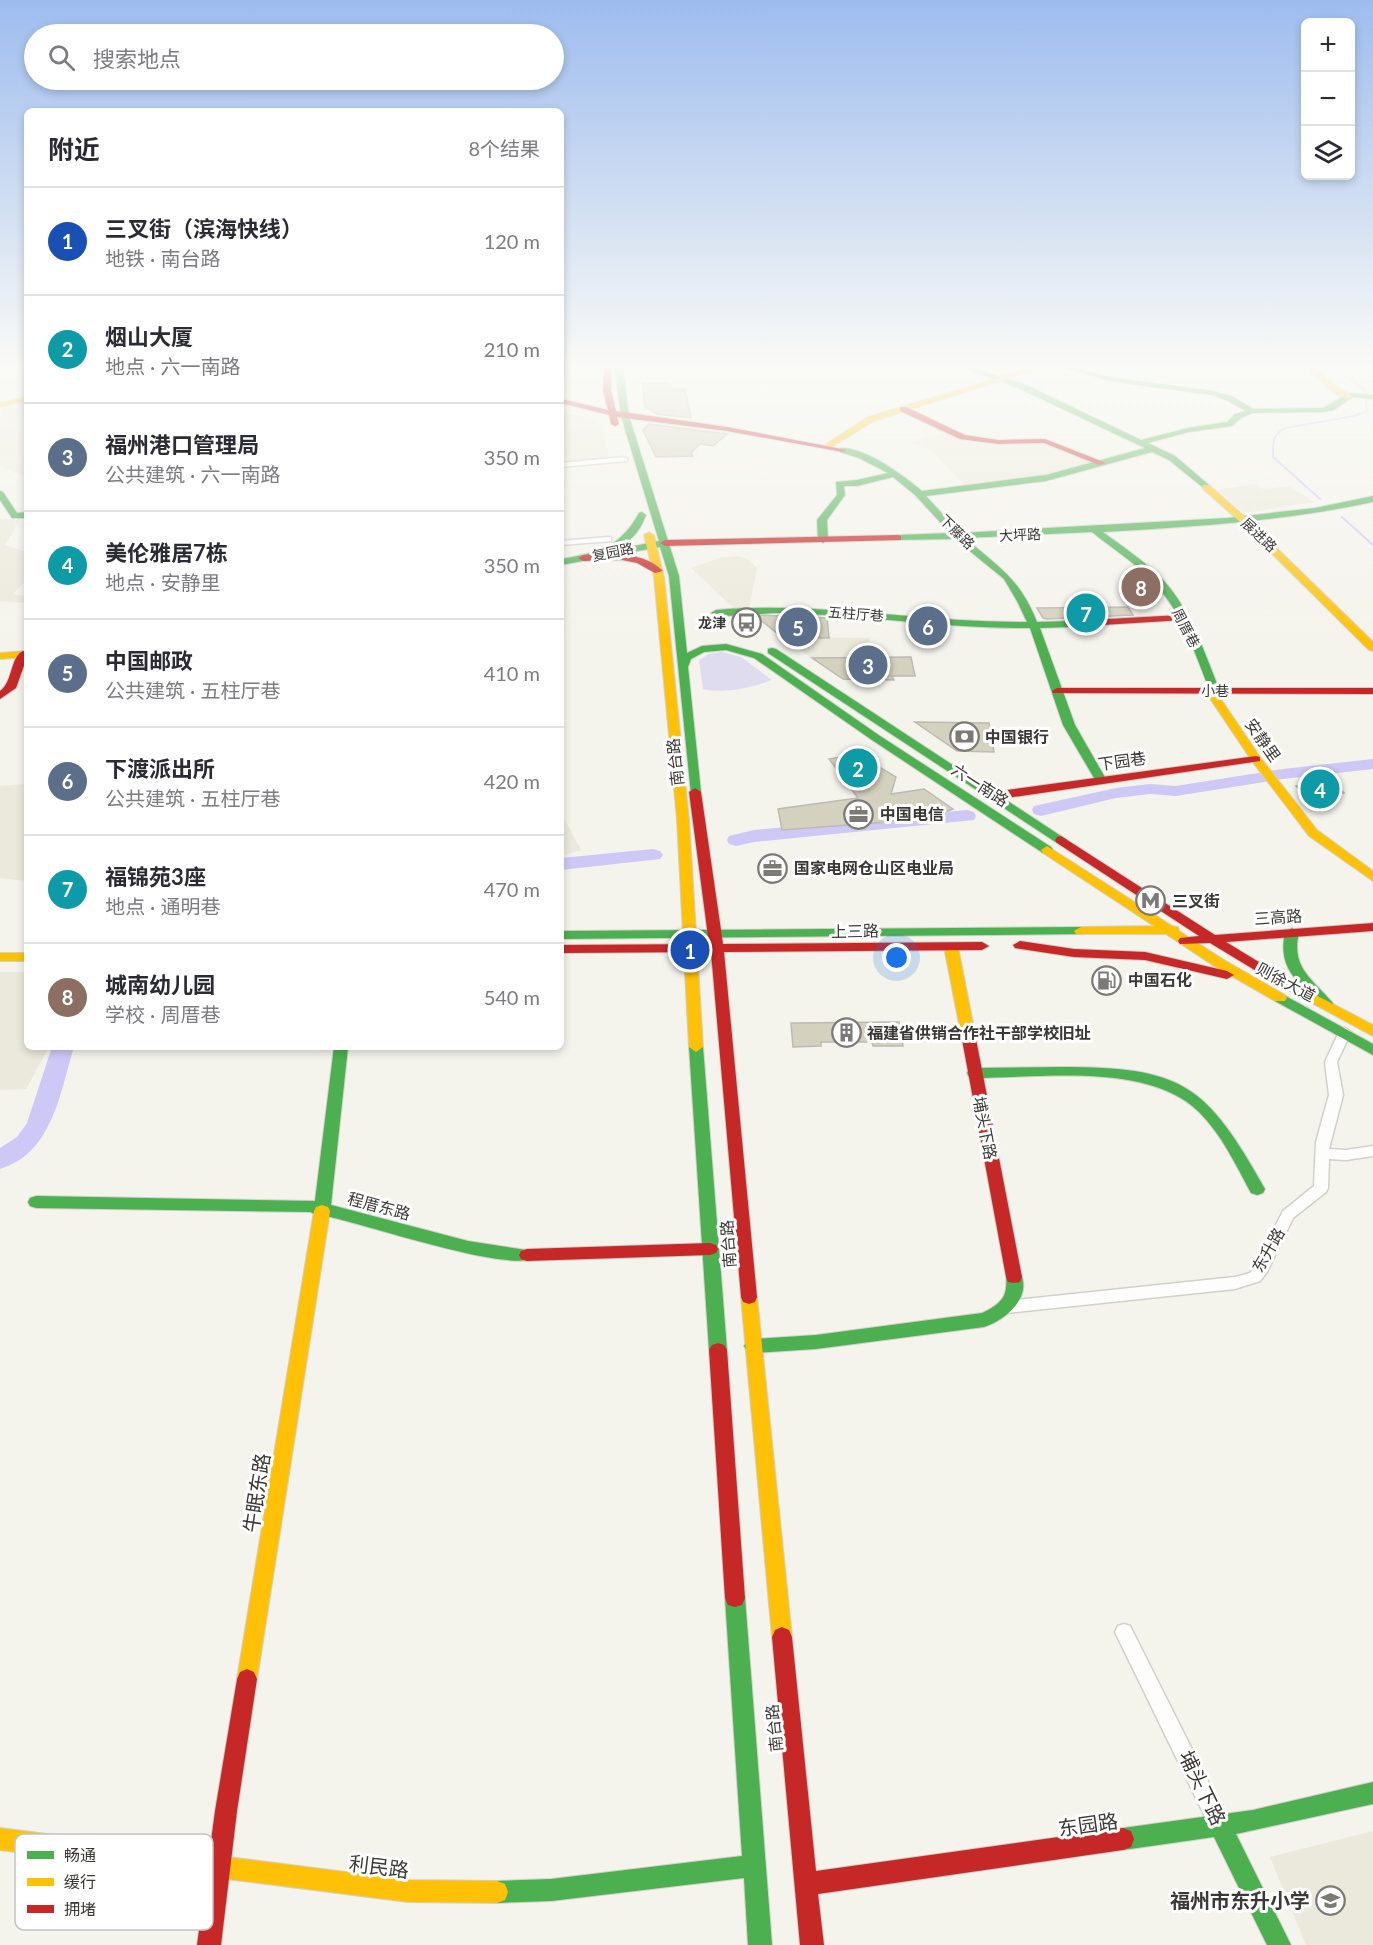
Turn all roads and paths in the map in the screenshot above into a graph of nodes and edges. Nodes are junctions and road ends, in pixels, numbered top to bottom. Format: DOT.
graph roads {
  1 [pos="624,459"];
  2 [pos="632,459"];
  3 [pos="871,459"];
  4 [pos="1091,459"];
  5 [pos="1113,459"];
  6 [pos="1173,459"];
  7 [pos="1102,463"];
  8 [pos="564,465"];
  9 [pos="897,473"];
  10 [pos="0,494"];
  11 [pos="921,494"];
  12 [pos="1373,497"];
  13 [pos="642,515"];
  14 [pos="22,516"];
  15 [pos="0,518"];
  16 [pos="1242,520"];
  17 [pos="1093,529"];
  18 [pos="958,536"];
  19 [pos="608,539"];
  20 [pos="823,540"];
  21 [pos="718,542"];
  22 [pos="564,543"];
  23 [pos="659,544"];
  24 [pos="584,558"];
  25 [pos="564,561"];
  26 [pos="658,571"];
  27 [pos="674,576"];
  28 [pos="716,613"];
  29 [pos="1180,618"];
  30 [pos="1032,626"];
  31 [pos="680,636"];
  32 [pos="1373,648"];
  33 [pos="763,652"];
  34 [pos="24,654"];
  35 [pos="0,656"];
  36 [pos="24,656"];
  37 [pos="682,669"];
  38 [pos="1057,691"];
  39 [pos="1212,691"];
  40 [pos="1373,691"];
  41 [pos="0,696"];
  42 [pos="1259,763"];
  43 [pos="1101,781"];
  44 [pos="993,796"];
  45 [pos="1373,877"];
  46 [pos="1373,918"];
  47 [pos="1373,927"];
  48 [pos="1197,929"];
  49 [pos="1171,930"];
  50 [pos="1292,932"];
  51 [pos="564,935"];
  52 [pos="1214,939"];
  53 [pos="689,941"];
  54 [pos="1185,941"];
  55 [pos="715,942"];
  56 [pos="0,945"];
  57 [pos="24,945"];
  58 [pos="1020,945"];
  59 [pos="951,947"];
  60 [pos="564,949"];
  61 [pos="0,957"];
  62 [pos="24,957"];
  63 [pos="1327,1005"];
  64 [pos="1304,1010"];
  65 [pos="1373,1031"];
  66 [pos="1345,1032"];
  67 [pos="341,1050"];
  68 [pos="1373,1050"];
  69 [pos="974,1073"];
  70 [pos="1373,1151"];
  71 [pos="1322,1154"];
  72 [pos="1257,1189"];
  73 [pos="36,1202"];
  74 [pos="322,1209"];
  75 [pos="710,1249"];
  76 [pos="1007,1307"];
  77 [pos="753,1346"];
  78 [pos="1124,1632"];
  79 [pos="1373,1793"];
  80 [pos="1220,1826"];
  81 [pos="0,1839"];
  82 [pos="15,1841"];
  83 [pos="213,1866"];
  84 [pos="755,1866"];
  85 [pos="219,1867"];
  86 [pos="806,1884"];
  87 [pos="213,1914"];
  88 [pos="211,1930"];
  89 [pos="209,1945"];
  90 [pos="760,1945"];
  91 [pos="812,1945"];
  92 [pos="1279,1945"];
  1 -- 8 [label="street"];
  1 -- 13 [label="main road"];
  2 -- 23 [label="main road"];
  3 -- 9 [label="main road, 下藤路"];
  4 -- 7 [label="main road"];
  5 -- 7 [label="main road"];
  6 -- 16 [label="main road, 展进路"];
  7 -- 11 [label="main road"];
  9 -- 11 [label="main road, 下藤路"];
  9 -- 20 [label="main road"];
  10 -- 14 [label="main road"];
  11 -- 18 [label="main road, 下藤路"];
  12 -- 16 [label="main road"];
  13 -- 23 [label="main road"];
  13 -- 24 [label="main road"];
  14 -- 15 [label="main road"];
  16 -- 17 [label="main road"];
  16 -- 32 [label="main road, 展进路"];
  17 -- 18 [label="main road"];
  17 -- 29 [label="main road, 周厝巷"];
  18 -- 20 [label="main road"];
  18 -- 30 [label="main road, 下藤路"];
  19 -- 22 [label="street"];
  20 -- 21 [label="main road"];
  21 -- 23 [label="main road"];
  21 -- 27 [label="main road"];
  23 -- 24 [label="main road, 复园路"];
  23 -- 26 [label="main road, 南台路"];
  23 -- 27 [label="main road, 南台路"];
  24 -- 25 [label="main road, 复园路"];
  24 -- 26 [label="main road"];
  26 -- 53 [label="main road, 南台路"];
  27 -- 31 [label="main road, 南台路"];
  28 -- 30 [label="main road, 五柱厅巷"];
  29 -- 30 [label="main road, 五柱厅巷"];
  29 -- 39 [label="main road, 周厝巷"];
  30 -- 38 [label="main road, 下藤路"];
  31 -- 33 [label="main road"];
  31 -- 37 [label="main road, 南台路"];
  33 -- 37 [label="main road"];
  33 -- 44 [label="main road, 六一南路"];
  33 -- 49 [label="main road, 六一南路"];
  34 -- 35 [label="main road"];
  36 -- 41 [label="main road"];
  37 -- 55 [label="main road, 南台路"];
  38 -- 39 [label="main road, 小巷"];
  38 -- 43 [label="main road, 下藤路"];
  39 -- 40 [label="main road, 小巷"];
  39 -- 42 [label="main road, 安静里"];
  42 -- 43 [label="main road, 下园巷"];
  42 -- 45 [label="main road, 安静里"];
  43 -- 44 [label="main road, 下园巷"];
  44 -- 48 [label="main road, 六一南路"];
  46 -- 48 [label="main road, 三高路"];
  47 -- 50 [label="main road, 三高路"];
  48 -- 49 [label="main road, 三高路"];
  48 -- 52 [label="main road, 则徐大道"];
  49 -- 54 [label="main road, 六一南路"];
  49 -- 55 [label="main road, 上三路"];
  50 -- 52 [label="main road, 三高路"];
  50 -- 63 [label="main road"];
  51 -- 53 [label="main road, 上三路"];
  52 -- 54 [label="main road, 三高路"];
  52 -- 63 [label="main road, 则徐大道"];
  53 -- 55 [label="main road, 上三路"];
  53 -- 60 [label="main road, 上三路"];
  53 -- 75 [label="main road, 南台路"];
  54 -- 58 [label="main road, 上三路"];
  54 -- 64 [label="main road, 则徐大道"];
  55 -- 59 [label="main road, 上三路"];
  55 -- 77 [label="main road, 南台路"];
  56 -- 57 [label="main road"];
  58 -- 59 [label="main road, 上三路"];
  58 -- 64 [label="main road"];
  59 -- 69 [label="main road, 埔头下路"];
  61 -- 62 [label="main road"];
  63 -- 65 [label="main road, 则徐大道"];
  64 -- 66 [label="main road, 则徐大道"];
  66 -- 68 [label="main road, 则徐大道"];
  66 -- 71 [label="street, 东升路"];
  67 -- 74 [label="main road, 牛眠东路"];
  69 -- 72 [label="main road"];
  69 -- 76 [label="main road, 埔头下路"];
  70 -- 71 [label="street"];
  71 -- 76 [label="street, 东升路"];
  73 -- 74 [label="main road, 程厝东路"];
  74 -- 75 [label="main road, 程厝东路"];
  74 -- 85 [label="main road, 牛眠东路"];
  75 -- 84 [label="main road, 南台路"];
  76 -- 77 [label="main road"];
  77 -- 86 [label="main road, 南台路"];
  78 -- 80 [label="street, 埔头下路"];
  79 -- 80 [label="main road, 东园路"];
  80 -- 86 [label="main road, 东园路"];
  80 -- 92 [label="main road, 埔头下路"];
  81 -- 82 [label="main road, 利民路"];
  83 -- 85 [label="main road, 利民路"];
  84 -- 85 [label="main road, 利民路"];
  84 -- 90 [label="main road, 南台路"];
  85 -- 87 [label="main road, 牛眠东路"];
  86 -- 91 [label="main road, 南台路"];
  88 -- 89 [label="main road, 牛眠东路"];
}
